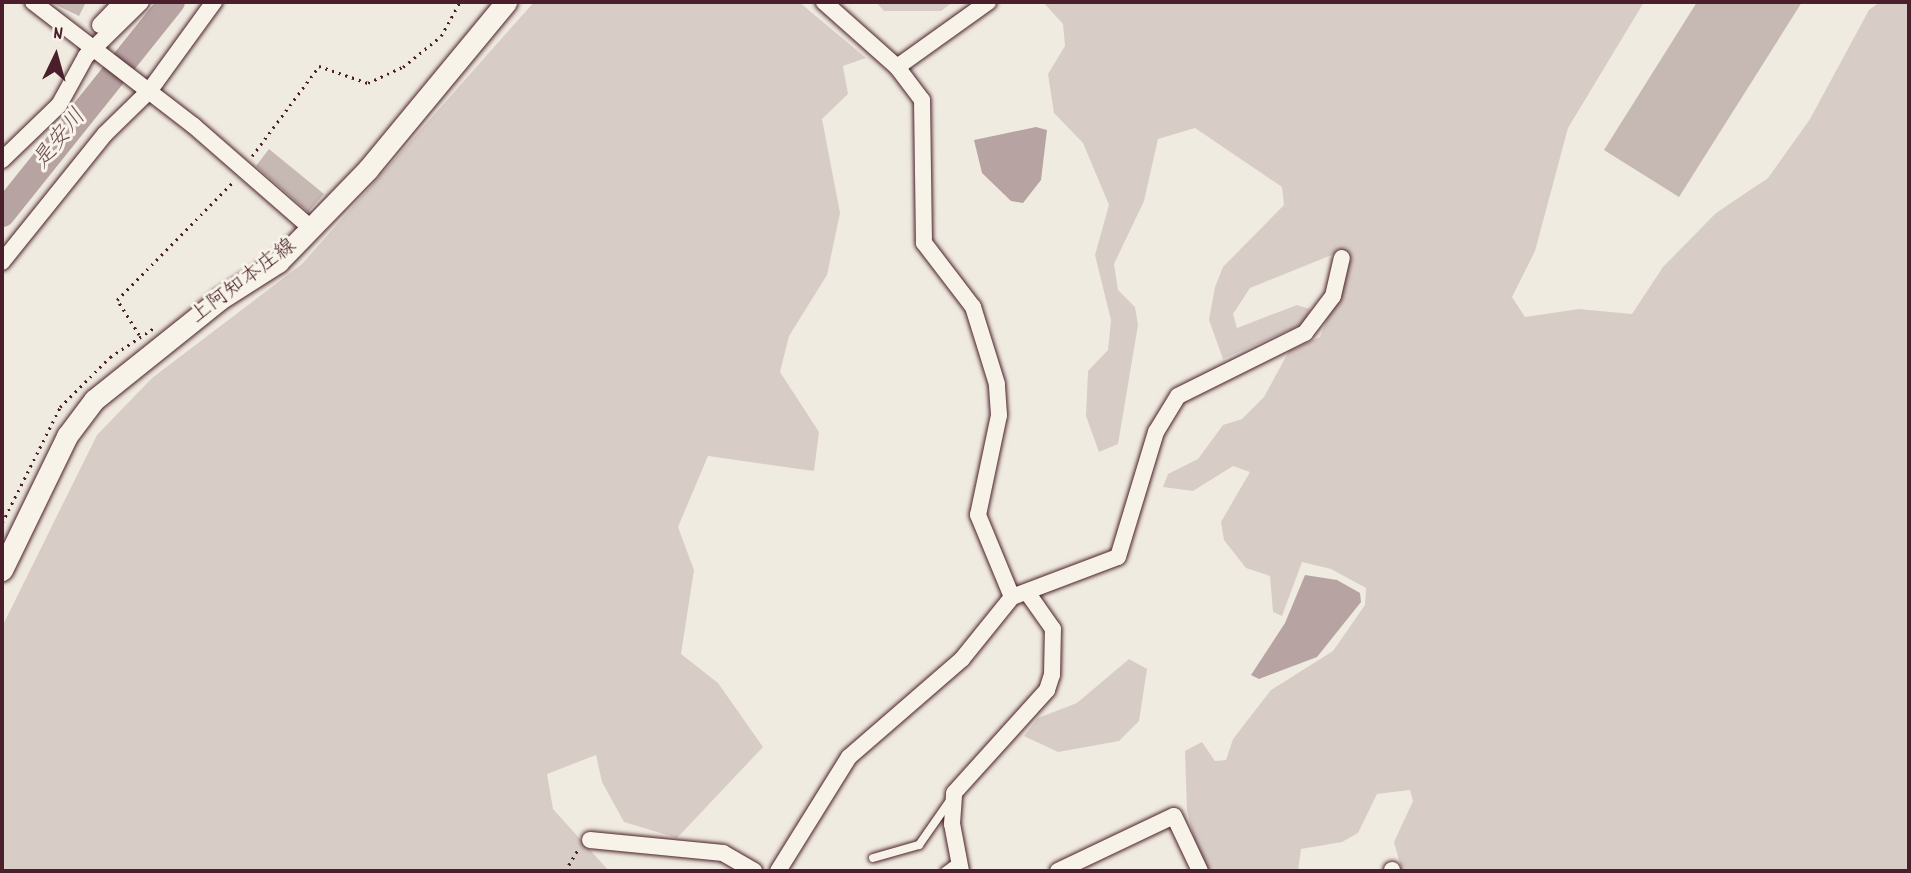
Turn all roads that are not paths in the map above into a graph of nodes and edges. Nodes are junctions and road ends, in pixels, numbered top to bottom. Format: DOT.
graph roads {
  1 [pos="33,2"];
  2 [pos="122,2"];
  3 [pos="141,2"];
  4 [pos="214,2"];
  5 [pos="506,2"];
  6 [pos="824,2"];
  7 [pos="988,2"];
  8 [pos="100,25"];
  9 [pos="101,52"];
  10 [pos="897,68"];
  11 [pos="145,87"];
  12 [pos="2,160"];
  13 [pos="312,229"];
  14 [pos="1342,258"];
  15 [pos="2,262"];
  16 [pos="2,570"];
  17 [pos="1021,596"];
  18 [pos="954,793"];
  19 [pos="590,840"];
  20 [pos="873,858"];
  21 [pos="960,866"];
  22 [pos="754,871"];
  23 [pos="778,871"];
  24 [pos="945,871"];
  25 [pos="1058,871"];
  26 [pos="1199,871"];
  1 -- 9 [label="street"];
  2 -- 8 [label="street"];
  3 -- 9 [label="street"];
  4 -- 11 [label="street"];
  5 -- 13 [label="main road, 上阿知本庄線"];
  6 -- 10 [label="street"];
  7 -- 10 [label="street"];
  9 -- 11 [label="street"];
  9 -- 12 [label="street"];
  10 -- 17 [label="street"];
  11 -- 13 [label="street"];
  11 -- 15 [label="street"];
  13 -- 16 [label="main road, 上阿知本庄線"];
  14 -- 17 [label="street"];
  17 -- 18 [label="street"];
  17 -- 23 [label="street"];
  18 -- 20 [label="lane"];
  18 -- 21 [label="street"];
  19 -- 22 [label="street"];
  21 -- 24 [label="lane"];
  25 -- 26 [label="street"];
}
